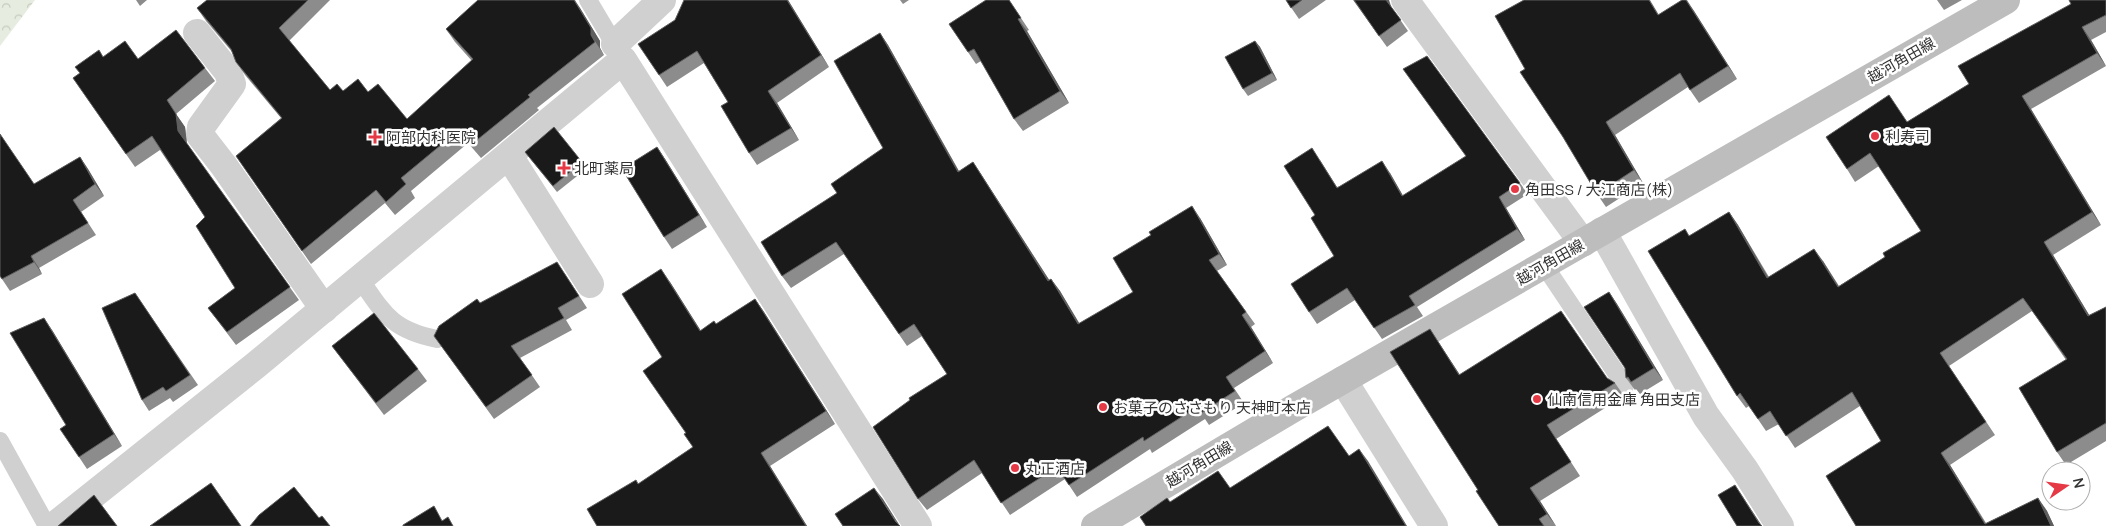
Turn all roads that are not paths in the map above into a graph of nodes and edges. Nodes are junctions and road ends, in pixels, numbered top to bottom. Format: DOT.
graph roads {
  1 [pos="588,0"];
  2 [pos="662,0"];
  3 [pos="1406,0"];
  4 [pos="2006,0"];
  5 [pos="197,33"];
  6 [pos="619,52"];
  7 [pos="509,156"];
  8 [pos="1592,237"];
  9 [pos="1544,265"];
  10 [pos="360,279"];
  11 [pos="590,284"];
  12 [pos="324,309"];
  13 [pos="436,339"];
  14 [pos="1343,380"];
  15 [pos="1624,386"];
  16 [pos="0,441"];
  17 [pos="47,526"];
  18 [pos="54,526"];
  19 [pos="918,526"];
  20 [pos="1095,526"];
  21 [pos="1434,526"];
  22 [pos="1780,526"];
  1 -- 6 [label="lane"];
  2 -- 6 [label="street"];
  3 -- 8 [label="street"];
  4 -- 8 [label="main road, 越河角田線"];
  5 -- 12 [label="street"];
  6 -- 7 [label="street"];
  6 -- 19 [label="street"];
  7 -- 10 [label="street"];
  7 -- 11 [label="street"];
  8 -- 9 [label="main road, 越河角田線"];
  8 -- 22 [label="street"];
  9 -- 14 [label="main road, 越河角田線"];
  9 -- 15 [label="lane"];
  10 -- 12 [label="street"];
  10 -- 13 [label="lane"];
  12 -- 18 [label="street"];
  14 -- 20 [label="main road, 越河角田線"];
  14 -- 21 [label="street"];
  16 -- 17 [label="lane"];
}
